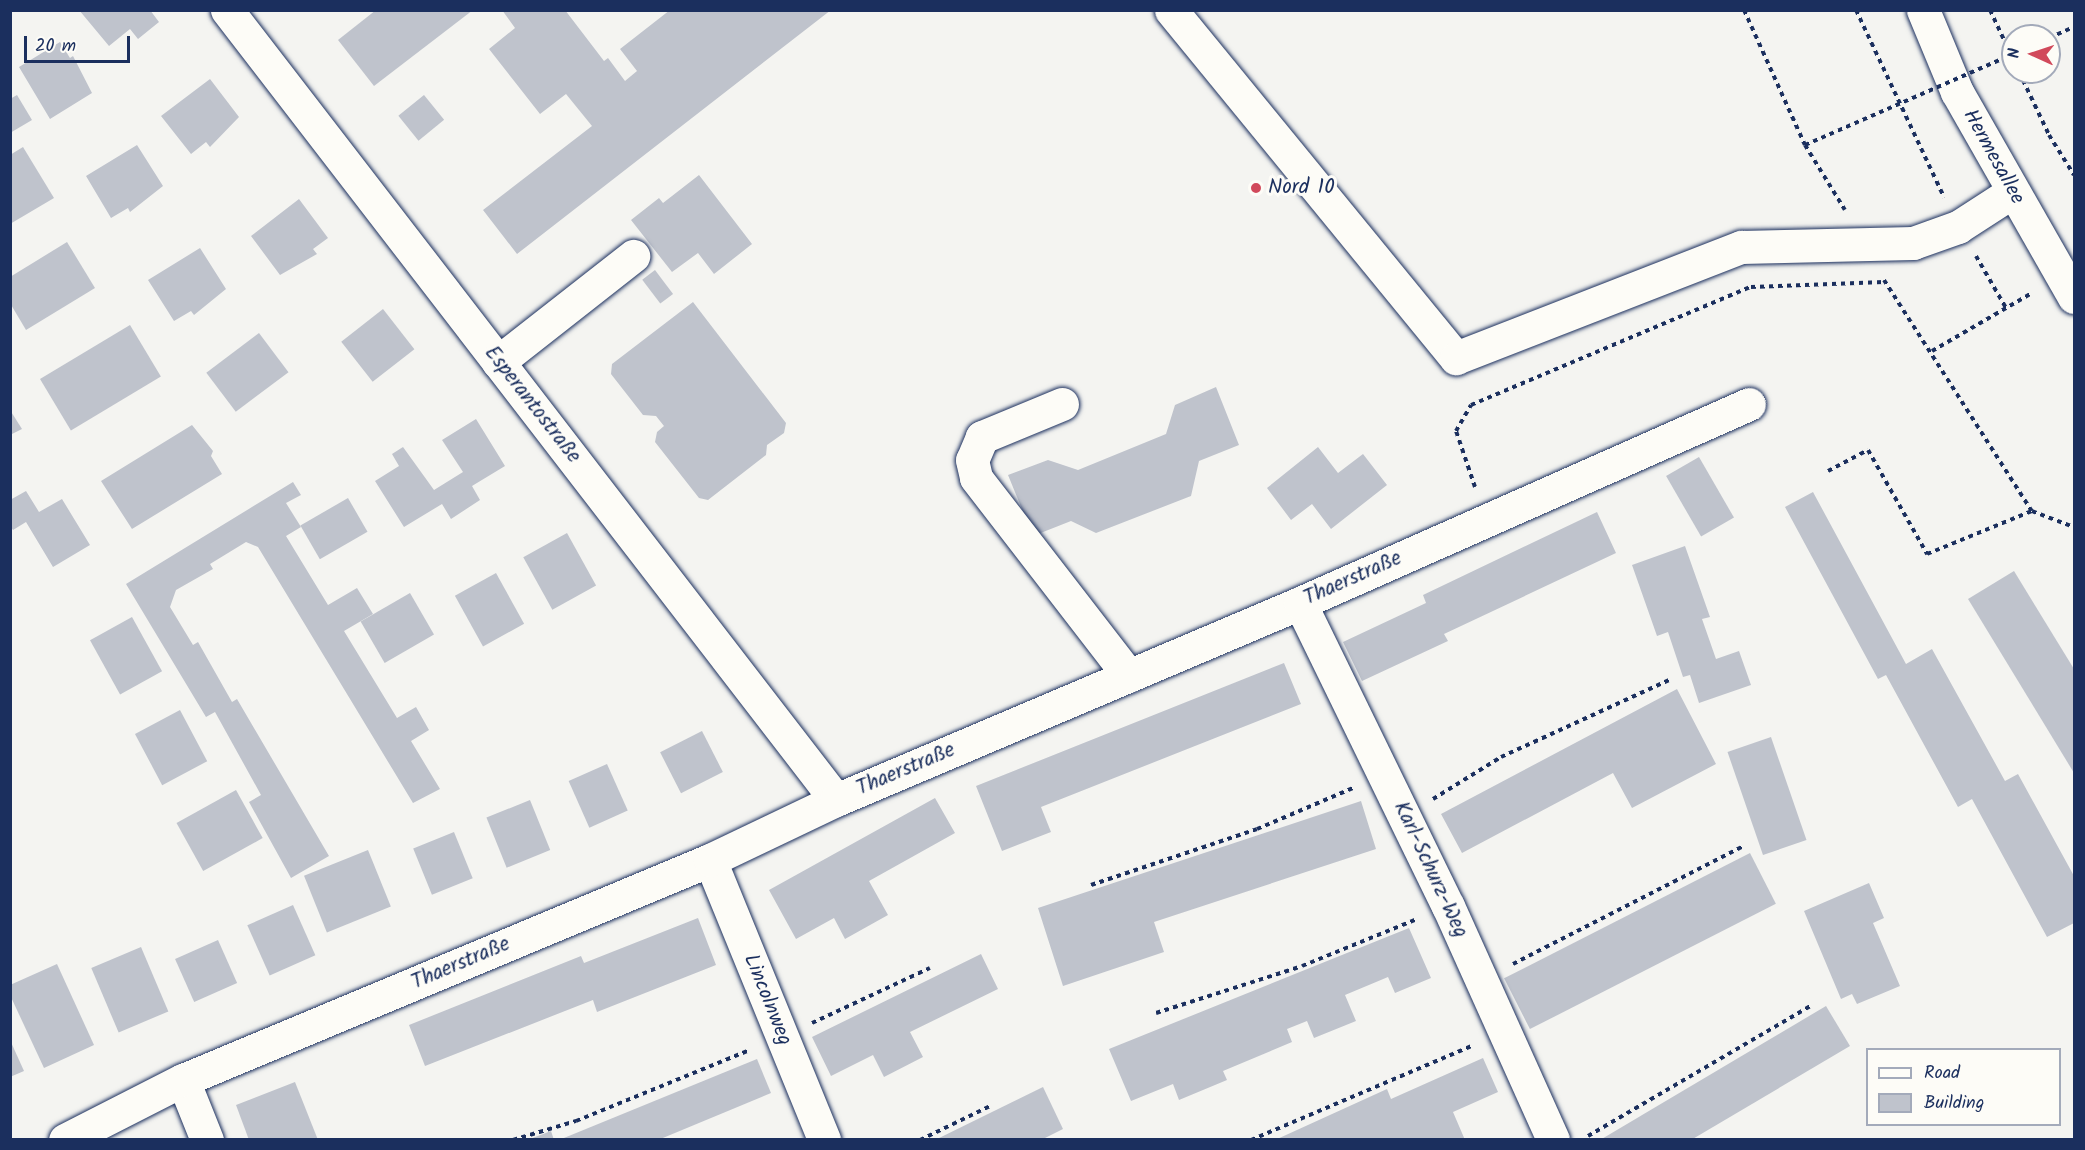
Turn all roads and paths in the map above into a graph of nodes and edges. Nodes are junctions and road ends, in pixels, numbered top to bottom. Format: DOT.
graph roads {
  1 [pos="227,10"];
  2 [pos="1171,10"];
  3 [pos="1744,10"];
  4 [pos="1856,10"];
  5 [pos="1923,10"];
  6 [pos="1990,10"];
  7 [pos="2001,33"];
  8 [pos="2001,59"];
  9 [pos="2025,84"];
  10 [pos="1805,145"];
  11 [pos="2074,175"];
  12 [pos="2012,192"];
  13 [pos="1958,226"];
  14 [pos="1866,244"];
  15 [pos="633,256"];
  16 [pos="1885,282"];
  17 [pos="2074,297"];
  18 [pos="1932,351"];
  19 [pos="498,362"];
  20 [pos="1062,404"];
  21 [pos="1749,404"];
  22 [pos="1828,471"];
  23 [pos="2032,511"];
  24 [pos="1485,519"];
  25 [pos="2074,526"];
  26 [pos="1300,603"];
  27 [pos="1129,676"];
  28 [pos="1671,680"];
  29 [pos="1384,775"];
  30 [pos="836,800"];
  31 [pos="1404,817"];
  32 [pos="1744,846"];
  33 [pos="710,860"];
  34 [pos="1091,885"];
  35 [pos="1448,906"];
  36 [pos="930,968"];
  37 [pos="1481,980"];
  38 [pos="1812,1005"];
  39 [pos="1156,1013"];
  40 [pos="1505,1032"];
  41 [pos="783,1037"];
  42 [pos="183,1080"];
  43 [pos="990,1106"];
  44 [pos="65,1140"];
  45 [pos="207,1140"];
  46 [pos="513,1140"];
  47 [pos="824,1140"];
  48 [pos="920,1140"];
  49 [pos="1251,1140"];
  50 [pos="1554,1140"];
  51 [pos="1582,1140"];
  1 -- 19 [label="street, Esperantostraße"];
  2 -- 14 [label="street"];
  3 -- 10 [label="path"];
  4 -- 13 [label="path"];
  5 -- 12 [label="street, Hermesallee"];
  6 -- 7 [label="path"];
  8 -- 10 [label="path, bridge"];
  9 -- 11 [label="path"];
  10 -- 14 [label="path"];
  12 -- 13 [label="street"];
  12 -- 17 [label="street, Hermesallee"];
  13 -- 14 [label="street"];
  13 -- 18 [label="path"];
  14 -- 16 [label="path"];
  15 -- 19 [label="street"];
  16 -- 18 [label="path"];
  16 -- 24 [label="path"];
  18 -- 23 [label="path"];
  19 -- 30 [label="street, Esperantostraße"];
  20 -- 27 [label="street"];
  21 -- 24 [label="street, Thaerstraße"];
  22 -- 23 [label="path"];
  23 -- 25 [label="path"];
  24 -- 26 [label="street, Thaerstraße"];
  26 -- 27 [label="street, Thaerstraße"];
  26 -- 29 [label="street, Karl-Schurz-Weg"];
  27 -- 30 [label="street, Thaerstraße"];
  28 -- 31 [label="path"];
  29 -- 31 [label="street, Karl-Schurz-Weg"];
  29 -- 34 [label="path"];
  30 -- 33 [label="street, Thaerstraße"];
  31 -- 35 [label="street, Karl-Schurz-Weg"];
  32 -- 37 [label="path"];
  33 -- 41 [label="street, Lincolnweg"];
  33 -- 42 [label="street, Thaerstraße"];
  35 -- 37 [label="street, Karl-Schurz-Weg"];
  35 -- 39 [label="path"];
  36 -- 41 [label="path"];
  37 -- 40 [label="street, Karl-Schurz-Weg"];
  38 -- 51 [label="path"];
  40 -- 49 [label="path"];
  40 -- 50 [label="street, Karl-Schurz-Weg"];
  41 -- 46 [label="path"];
  41 -- 47 [label="street, Lincolnweg"];
  42 -- 44 [label="street, Thaerstraße"];
  42 -- 45 [label="street"];
  43 -- 48 [label="path"];
}
